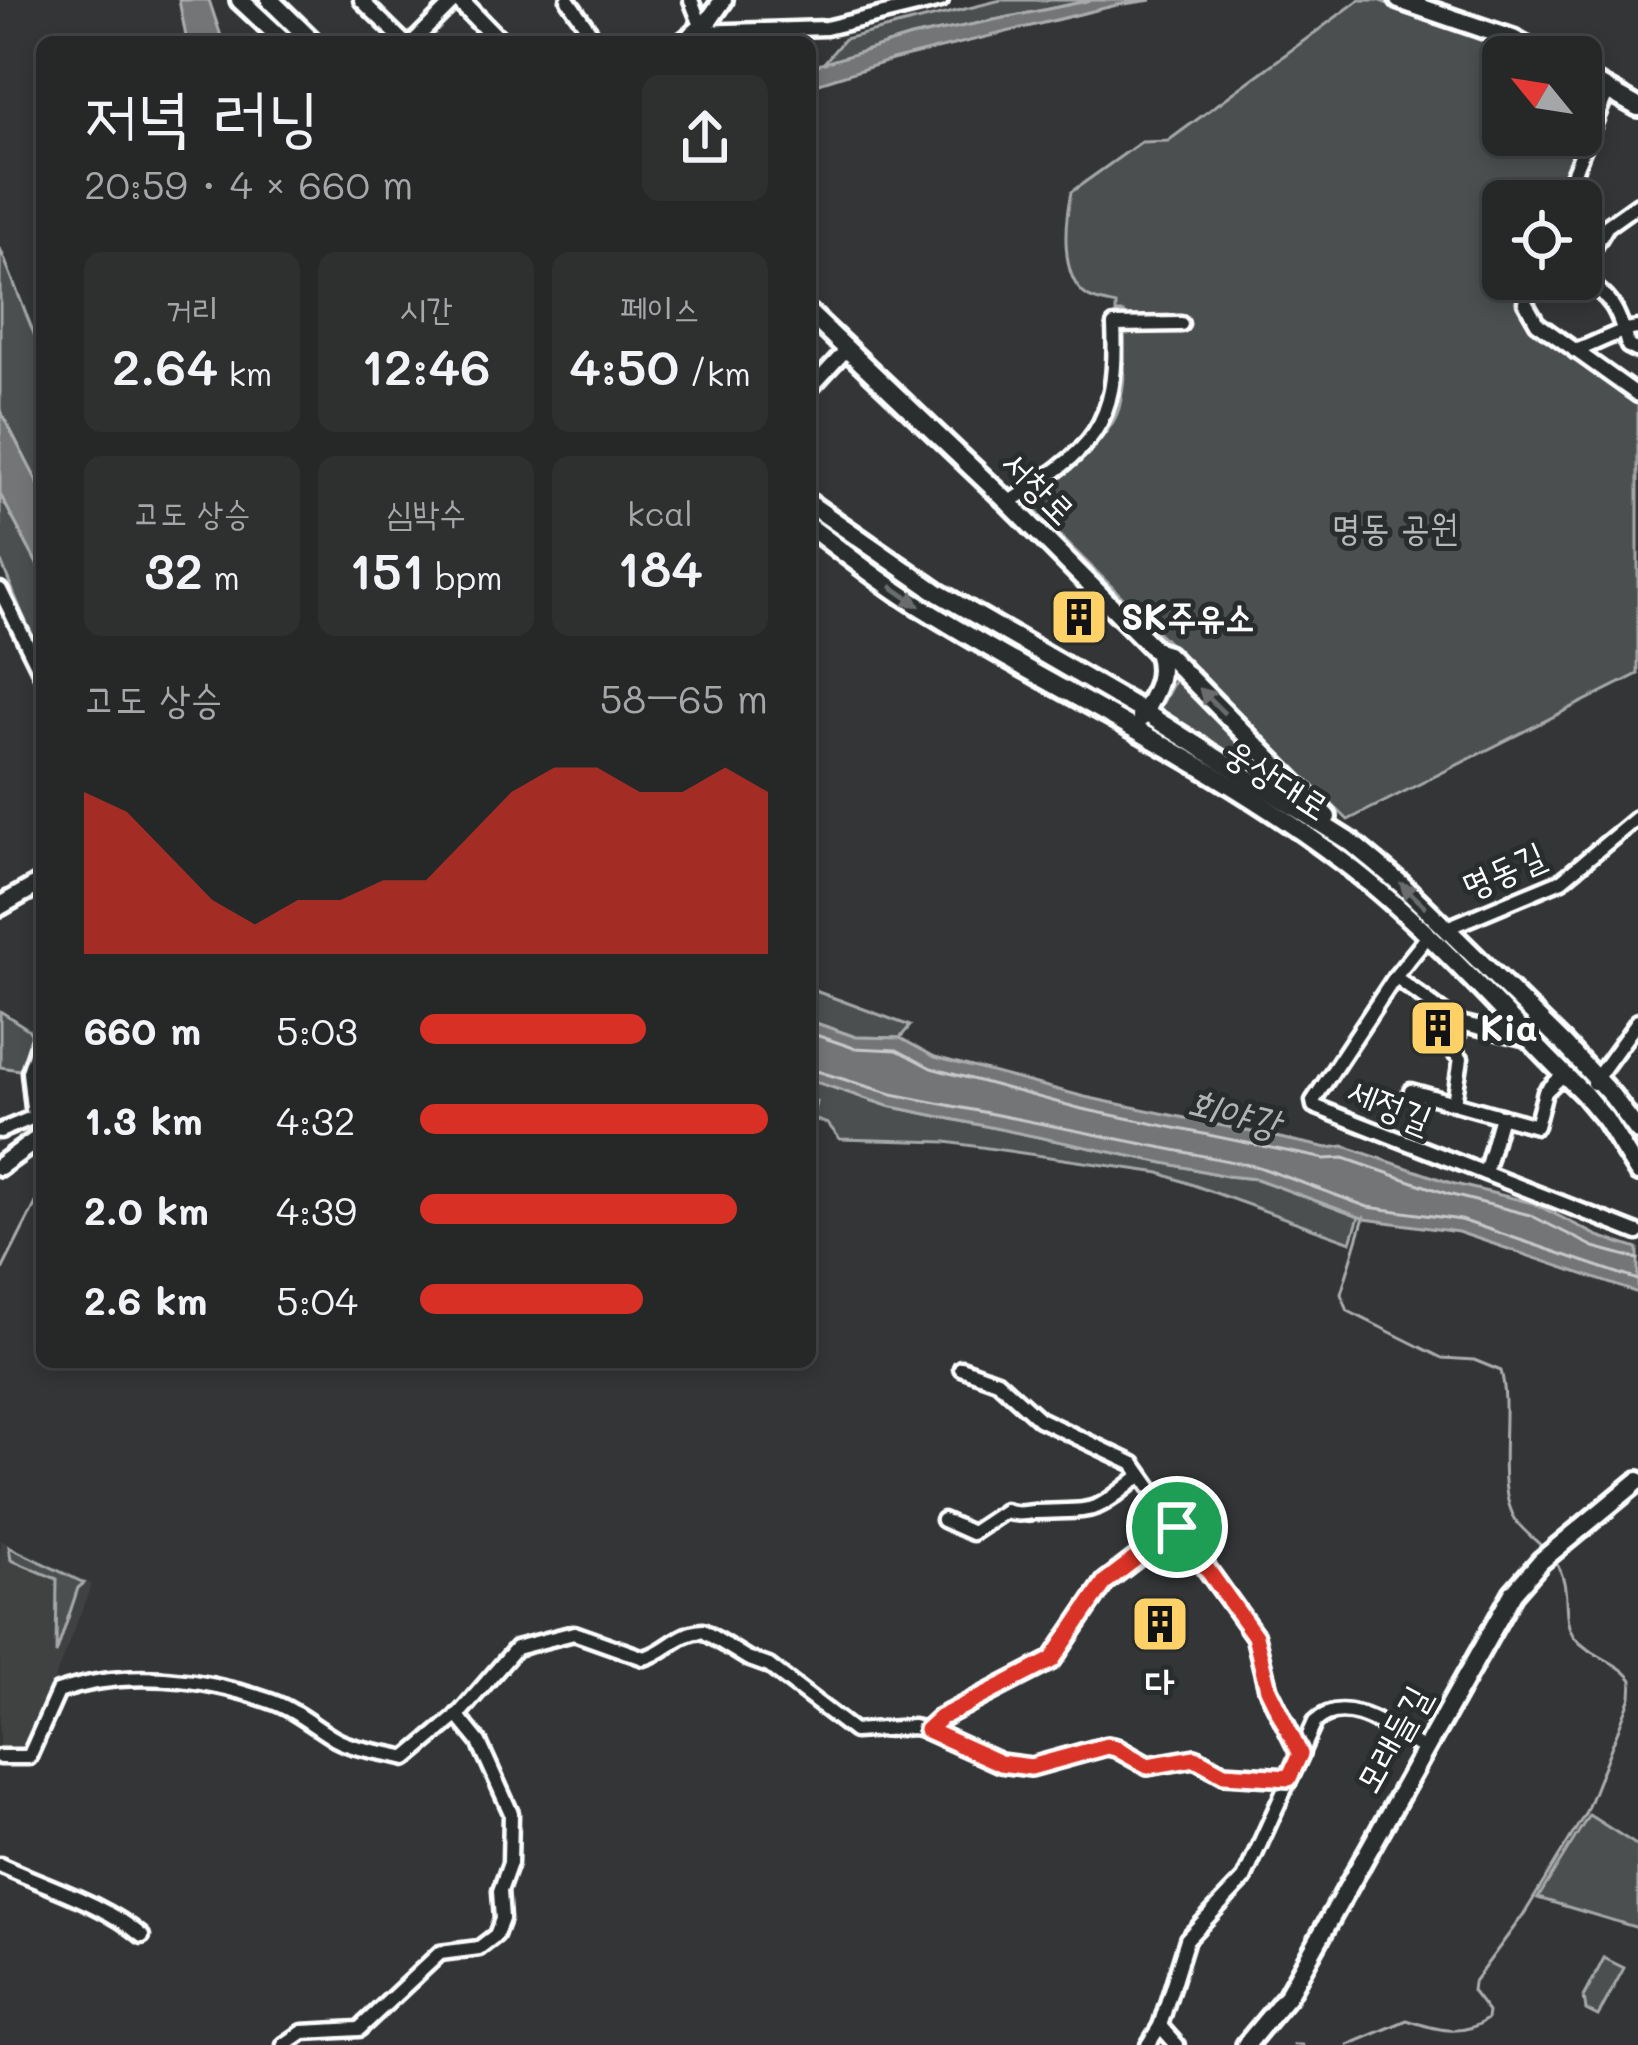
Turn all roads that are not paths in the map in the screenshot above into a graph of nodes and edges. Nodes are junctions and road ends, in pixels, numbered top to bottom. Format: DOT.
graph roads {
  1 [pos="240,0"];
  2 [pos="270,0"];
  3 [pos="361,0"];
  4 [pos="457,0"];
  5 [pos="568,0"];
  6 [pos="691,0"];
  7 [pos="941,0"];
  8 [pos="1400,0"];
  9 [pos="910,4"];
  10 [pos="704,24"];
  11 [pos="279,36"];
  12 [pos="307,36"];
  13 [pos="402,36"];
  14 [pos="416,36"];
  15 [pos="494,36"];
  16 [pos="593,36"];
  17 [pos="1504,36"];
  18 [pos="1602,87"];
  19 [pos="1608,90"];
  20 [pos="1638,107"];
  21 [pos="1571,180"];
  22 [pos="1638,204"];
  23 [pos="1602,234"];
  24 [pos="1602,291"];
  25 [pos="1525,300"];
  26 [pos="816,319"];
  27 [pos="1181,323"];
  28 [pos="1631,329"];
  29 [pos="848,348"];
  30 [pos="1575,351"];
  31 [pos="1638,351"];
  32 [pos="816,383"];
  33 [pos="1638,395"];
  34 [pos="1009,502"];
  35 [pos="816,508"];
  36 [pos="816,531"];
  37 [pos="0,590"];
  38 [pos="1157,652"];
  39 [pos="36,663"];
  40 [pos="1160,682"];
  41 [pos="1123,700"];
  42 [pos="1144,712"];
  43 [pos="1135,730"];
  44 [pos="1638,817"];
  45 [pos="1353,844"];
  46 [pos="36,885"];
  47 [pos="0,906"];
  48 [pos="1447,928"];
  49 [pos="1428,936"];
  50 [pos="1394,977"];
  51 [pos="1638,1021"];
  52 [pos="1460,1023"];
  53 [pos="1528,1039"];
  54 [pos="36,1050"];
  55 [pos="1564,1074"];
  56 [pos="1596,1078"];
  57 [pos="1411,1091"];
  58 [pos="1584,1094"];
  59 [pos="1454,1103"];
  60 [pos="1502,1116"];
  61 [pos="0,1131"];
  62 [pos="1638,1132"];
  63 [pos="36,1140"];
  64 [pos="0,1166"];
  65 [pos="1638,1172"];
  66 [pos="1485,1173"];
  67 [pos="1638,1233"];
  68 [pos="961,1368"];
  69 [pos="1141,1474"];
  70 [pos="1634,1488"];
  71 [pos="943,1520"];
  72 [pos="1177,1527"];
  73 [pos="458,1715"];
  74 [pos="927,1730"];
  75 [pos="1424,1749"];
  76 [pos="1300,1754"];
  77 [pos="0,1757"];
  78 [pos="1289,1778"];
  79 [pos="0,1865"];
  80 [pos="142,1936"];
  81 [pos="1160,2026"];
  82 [pos="284,2045"];
  83 [pos="1148,2045"];
  84 [pos="1177,2045"];
  85 [pos="1246,2045"];
  1 -- 11 [label="main road"];
  2 -- 12 [label="main road"];
  3 -- 13 [label="street"];
  4 -- 14 [label="street"];
  4 -- 15 [label="main road"];
  5 -- 16 [label="street"];
  6 -- 10 [label="street"];
  7 -- 9 [label="street"];
  8 -- 17 [label="main road"];
  9 -- 10 [label="street"];
  18 -- 19 [label="main road"];
  19 -- 20 [label="main road"];
  19 -- 21 [label="street"];
  22 -- 23 [label="street"];
  24 -- 28 [label="street"];
  25 -- 30 [label="street"];
  26 -- 29 [label="main road, 서창로"];
  27 -- 34 [label="street"];
  28 -- 30 [label="street"];
  28 -- 31 [label="street"];
  29 -- 32 [label="street"];
  29 -- 34 [label="main road, 서창로"];
  30 -- 33 [label="street"];
  34 -- 38 [label="main road, 서창로"];
  35 -- 41 [label="main road, 웅상대로"];
  36 -- 43 [label="main road, 웅상대로, one-way"];
  37 -- 39 [label="street"];
  38 -- 40 [label="main road"];
  45 -- 38 [label="main road, 서창로, one-way"];
  40 -- 41 [label="main road"];
  40 -- 42 [label="main road"];
  41 -- 42 [label="main road, 웅상대로"];
  42 -- 43 [label="main road"];
  42 -- 45 [label="main road, 웅상대로"];
  43 -- 49 [label="main road, 웅상대로"];
  44 -- 48 [label="street, 명동길"];
  48 -- 45 [label="main road, 웅상대로, one-way"];
  46 -- 47 [label="main road"];
  48 -- 56 [label="main road, 웅상대로"];
  49 -- 50 [label="street, 세정길"];
  49 -- 53 [label="main road, 웅상대로"];
  50 -- 52 [label="street"];
  50 -- 66 [label="street, 세정길"];
  51 -- 56 [label="street"];
  52 -- 53 [label="street"];
  52 -- 59 [label="street"];
  53 -- 55 [label="main road, 웅상대로"];
  54 -- 61 [label="street"];
  55 -- 58 [label="main road, 웅상대로"];
  55 -- 60 [label="street"];
  56 -- 58 [label="street"];
  56 -- 62 [label="main road, 웅상대로"];
  57 -- 59 [label="street"];
  58 -- 65 [label="main road, 웅상대로"];
  59 -- 60 [label="street"];
  60 -- 66 [label="street"];
  63 -- 64 [label="main road"];
  66 -- 67 [label="street, 세정길"];
  68 -- 69 [label="street"];
  69 -- 71 [label="street"];
  69 -- 72 [label="street"];
  70 -- 75 [label="main road, 모래들길"];
  72 -- 74 [label="street"];
  72 -- 76 [label="street"];
  73 -- 74 [label="street"];
  73 -- 77 [label="street"];
  73 -- 82 [label="street"];
  74 -- 78 [label="street"];
  75 -- 76 [label="street"];
  75 -- 85 [label="main road, 모래들길"];
  76 -- 78 [label="street"];
  78 -- 81 [label="street"];
  79 -- 80 [label="street"];
  81 -- 83 [label="street"];
  81 -- 84 [label="street"];
}
